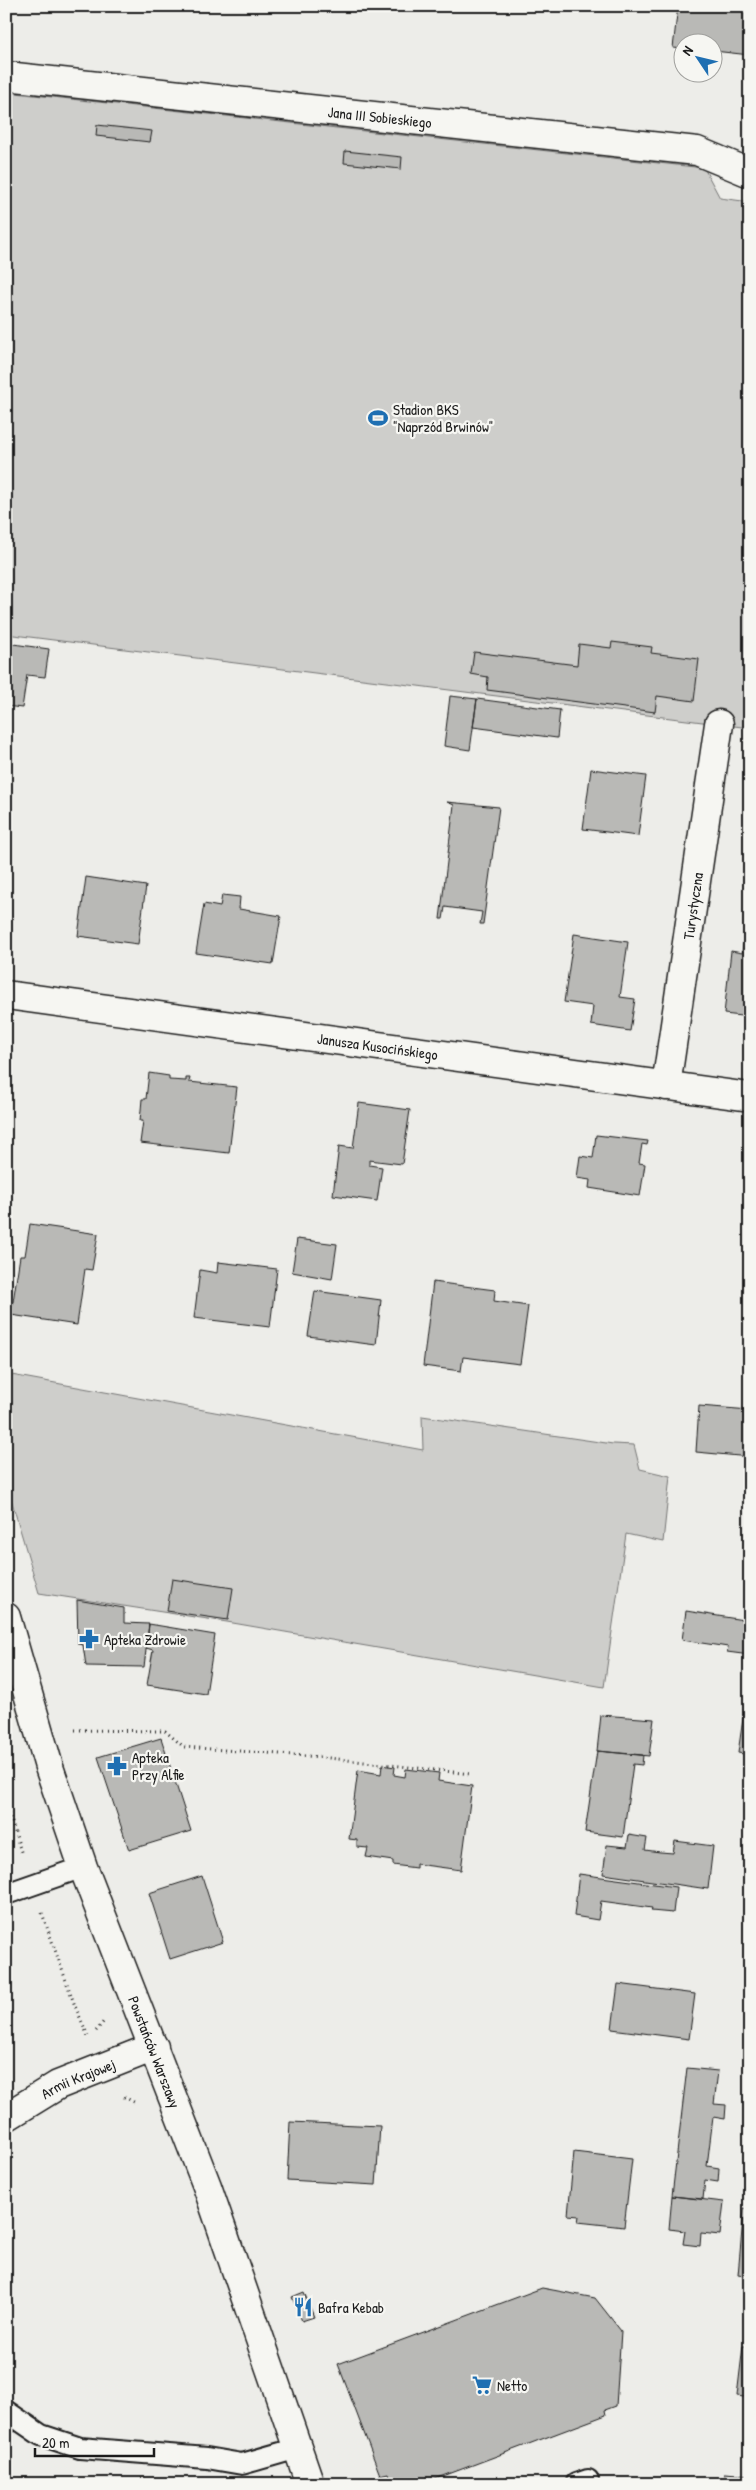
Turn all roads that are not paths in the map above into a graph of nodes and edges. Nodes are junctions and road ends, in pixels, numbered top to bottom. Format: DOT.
graph roads {
  1 [pos="6,76"];
  2 [pos="750,173"];
  3 [pos="719,724"];
  4 [pos="6,995"];
  5 [pos="666,1086"];
  6 [pos="750,1097"];
  7 [pos="6,1617"];
  8 [pos="83,1867"];
  9 [pos="6,1894"];
  10 [pos="154,2047"];
  11 [pos="6,2117"];
  12 [pos="6,2411"];
  13 [pos="298,2448"];
  14 [pos="310,2484"];
  1 -- 2 [label="street, Jana III Sobieskiego"];
  3 -- 5 [label="street, Turystyczna"];
  4 -- 5 [label="street, Janusza Kusocińskiego"];
  5 -- 6 [label="street, Janusza Kusocińskiego"];
  7 -- 8 [label="street, Powstańców Warszawy"];
  8 -- 9 [label="lane"];
  8 -- 10 [label="street, Powstańców Warszawy"];
  10 -- 11 [label="street, Armii Krajowej"];
  10 -- 13 [label="street, Powstańców Warszawy"];
  12 -- 13 [label="lane"];
  13 -- 14 [label="street, Powstańców Warszawy"];
}
